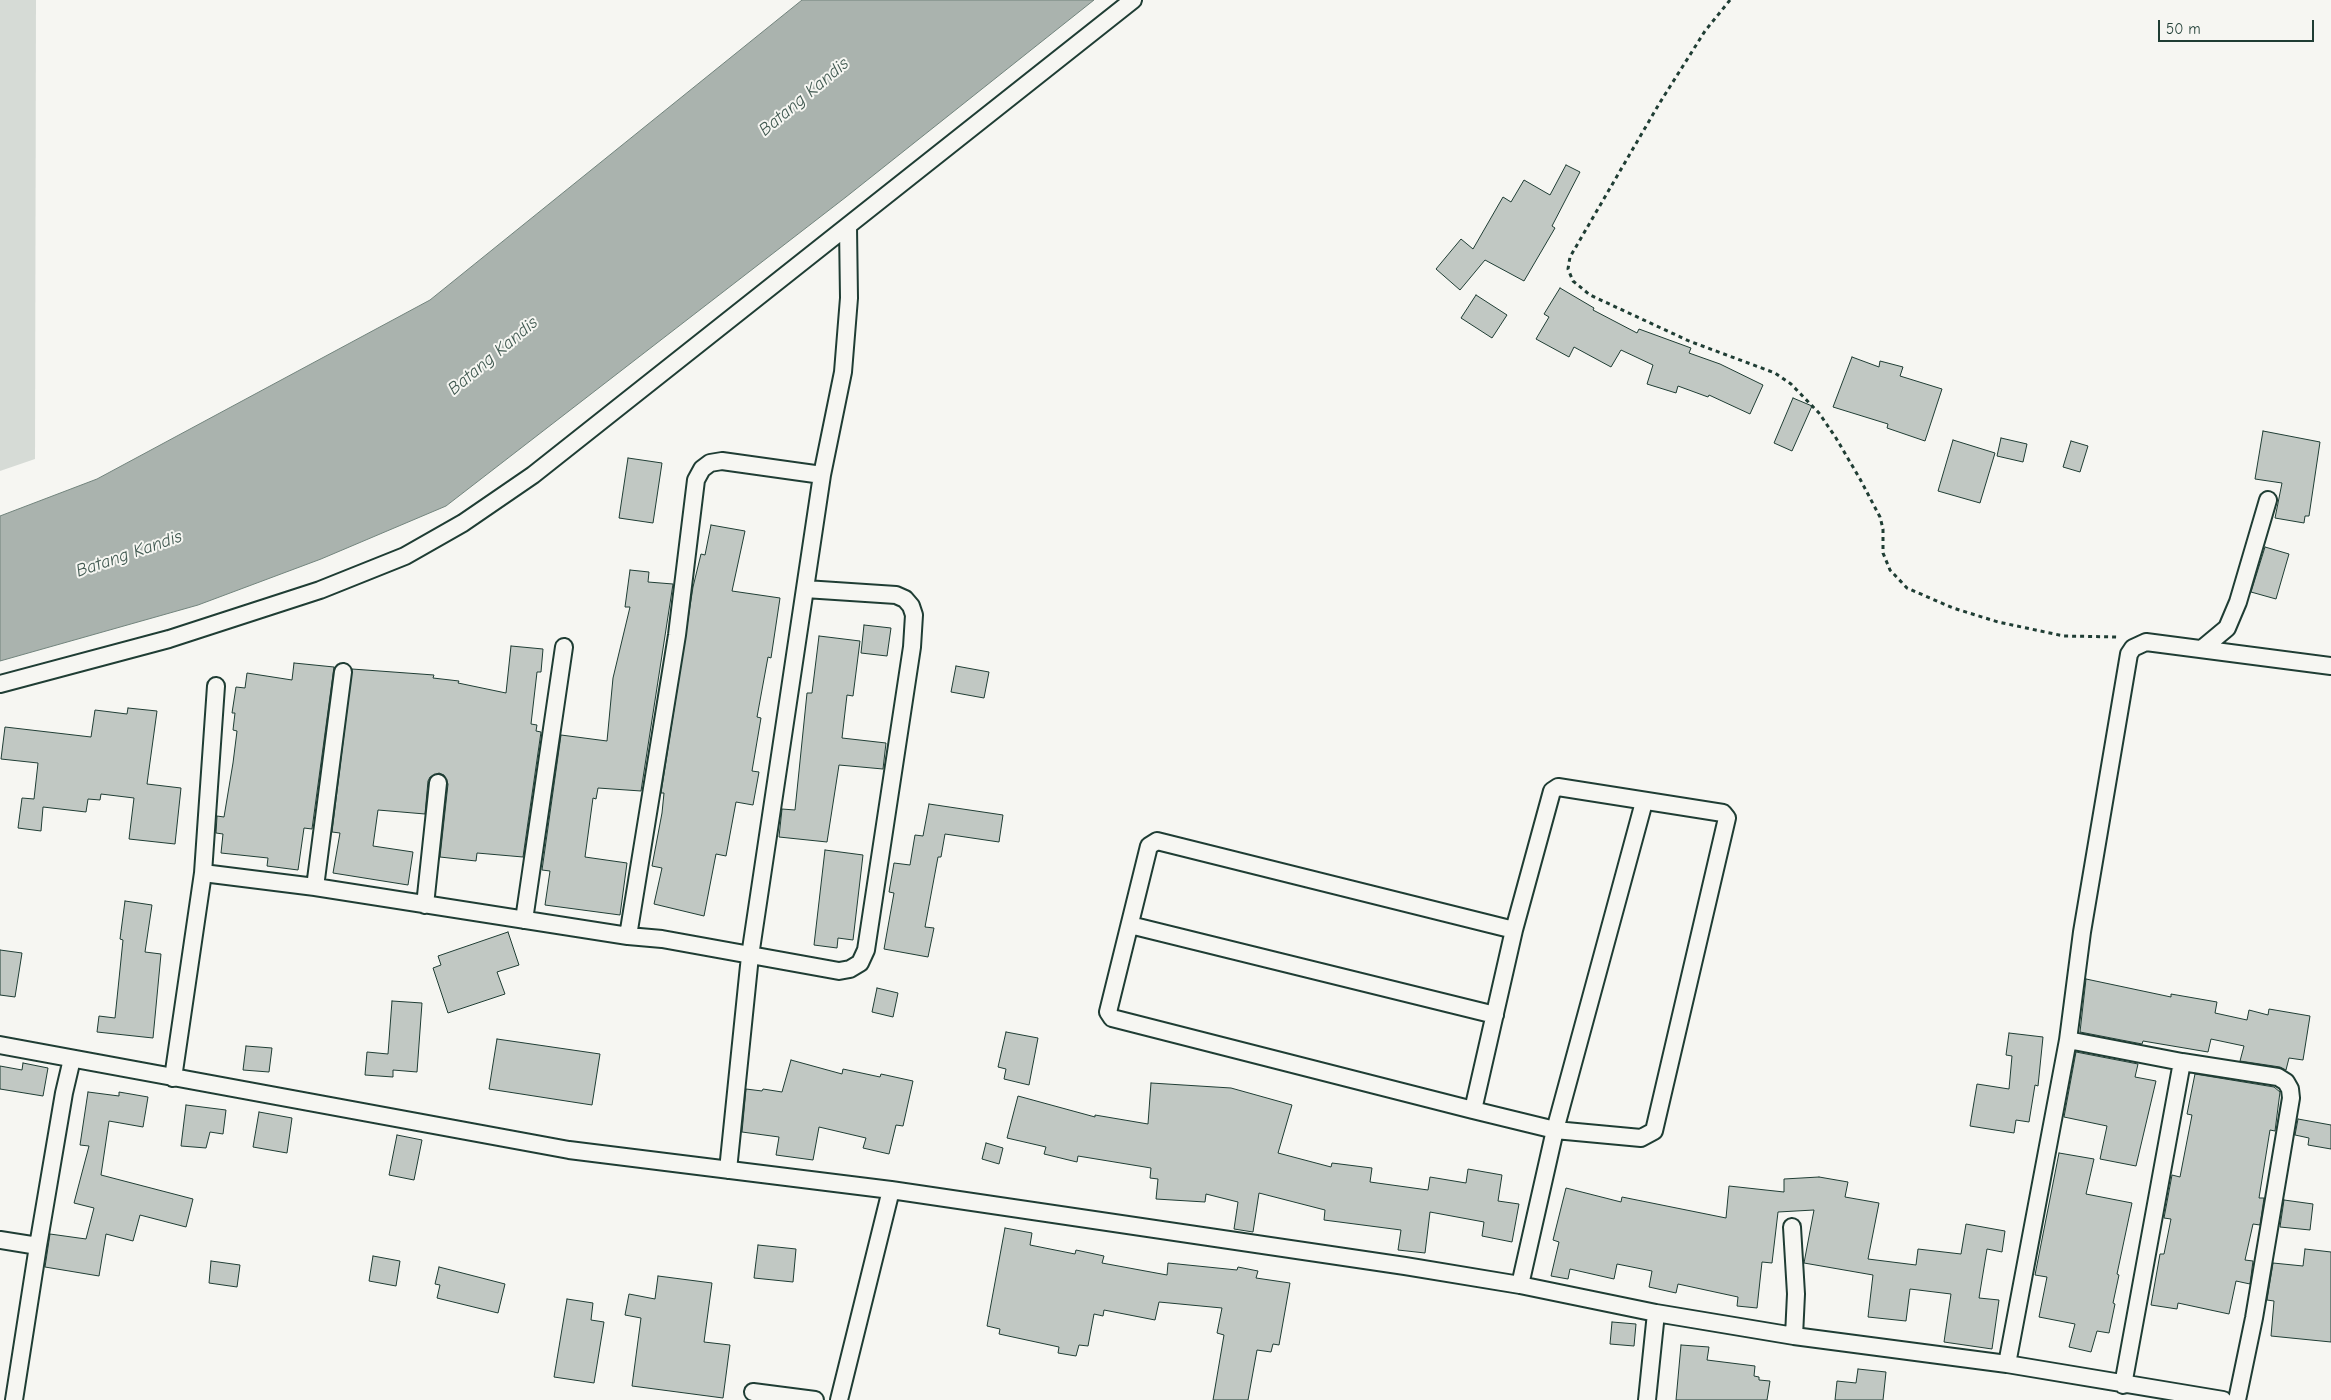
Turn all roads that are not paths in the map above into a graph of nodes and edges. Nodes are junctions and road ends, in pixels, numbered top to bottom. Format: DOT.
graph roads {
  1 [pos="1133,0"];
  2 [pos="848,227"];
  3 [pos="822,475"];
  4 [pos="2268,500"];
  5 [pos="805,588"];
  6 [pos="564,647"];
  7 [pos="2203,648"];
  8 [pos="2331,666"];
  9 [pos="343,672"];
  10 [pos="0,684"];
  11 [pos="216,686"];
  12 [pos="438,783"];
  13 [pos="1644,802"];
  14 [pos="203,873"];
  15 [pos="315,887"];
  16 [pos="425,905"];
  17 [pos="524,920"];
  18 [pos="1130,925"];
  19 [pos="1514,930"];
  20 [pos="628,936"];
  21 [pos="750,956"];
  22 [pos="1495,1015"];
  23 [pos="2068,1040"];
  24 [pos="0,1045"];
  25 [pos="72,1059"];
  26 [pos="2182,1062"];
  27 [pos="172,1078"];
  28 [pos="1473,1110"];
  29 [pos="1555,1130"];
  30 [pos="728,1170"];
  31 [pos="891,1190"];
  32 [pos="1792,1227"];
  33 [pos="0,1240"];
  34 [pos="38,1246"];
  35 [pos="1520,1284"];
  36 [pos="1656,1313"];
  37 [pos="1794,1336"];
  38 [pos="2007,1364"];
  39 [pos="2123,1385"];
  40 [pos="753,1392"];
  41 [pos="14,1400"];
  42 [pos="815,1400"];
  43 [pos="839,1400"];
  44 [pos="1647,1400"];
  45 [pos="2223,1400"];
  46 [pos="2237,1400"];
  1 -- 2 [label="street"];
  2 -- 3 [label="street"];
  2 -- 10 [label="street"];
  3 -- 5 [label="street"];
  3 -- 20 [label="street"];
  4 -- 7 [label="street"];
  5 -- 21 [label="street"];
  5 -- 21 [label="street"];
  6 -- 17 [label="street"];
  7 -- 8 [label="street"];
  7 -- 23 [label="street"];
  9 -- 15 [label="street"];
  11 -- 14 [label="street"];
  12 -- 16 [label="street"];
  13 -- 19 [label="street"];
  13 -- 29 [label="street"];
  13 -- 29 [label="street"];
  14 -- 15 [label="street"];
  14 -- 27 [label="street"];
  15 -- 16 [label="street"];
  16 -- 17 [label="street"];
  17 -- 20 [label="street"];
  18 -- 19 [label="street"];
  18 -- 22 [label="street"];
  18 -- 28 [label="street"];
  19 -- 22 [label="street"];
  20 -- 21 [label="street"];
  21 -- 30 [label="street"];
  22 -- 28 [label="street"];
  23 -- 26 [label="street"];
  23 -- 38 [label="street"];
  24 -- 25 [label="street"];
  25 -- 27 [label="street"];
  25 -- 34 [label="street"];
  26 -- 39 [label="street"];
  26 -- 46 [label="street"];
  27 -- 30 [label="street"];
  28 -- 29 [label="street"];
  29 -- 35 [label="street"];
  30 -- 31 [label="street"];
  31 -- 35 [label="street"];
  31 -- 43 [label="street"];
  32 -- 37 [label="street"];
  33 -- 34 [label="street"];
  34 -- 41 [label="street"];
  35 -- 36 [label="street"];
  36 -- 37 [label="street"];
  36 -- 44 [label="street"];
  37 -- 38 [label="street"];
  38 -- 39 [label="street"];
  39 -- 45 [label="street"];
  40 -- 42 [label="street"];
}
